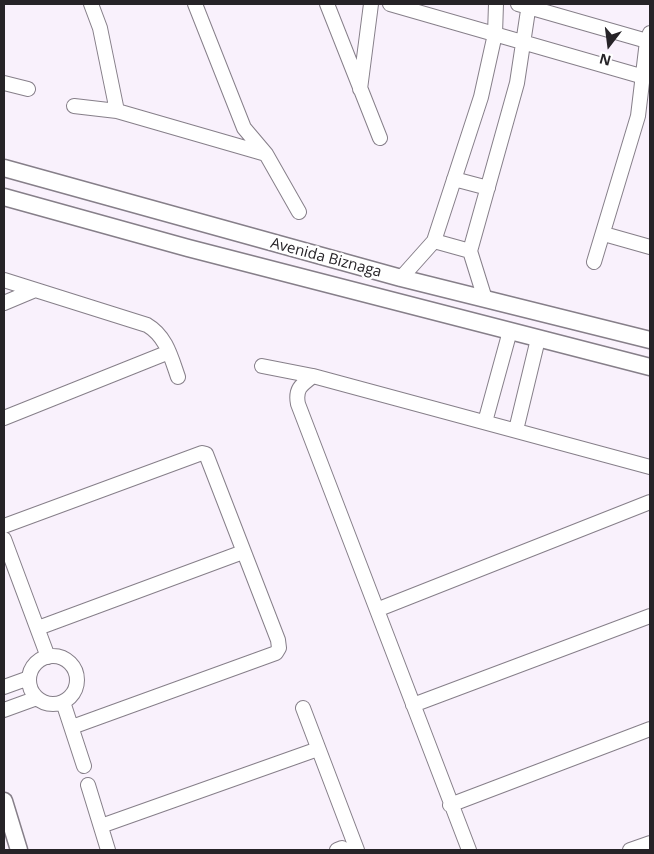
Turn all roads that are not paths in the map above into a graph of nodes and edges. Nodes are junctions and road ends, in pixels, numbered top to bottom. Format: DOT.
graph roads {
  1 [pos="91,4"];
  2 [pos="195,4"];
  3 [pos="327,4"];
  4 [pos="371,4"];
  5 [pos="390,4"];
  6 [pos="496,4"];
  7 [pos="525,5"];
  8 [pos="494,34"];
  9 [pos="649,37"];
  10 [pos="524,42"];
  11 [pos="644,77"];
  12 [pos="4,83"];
  13 [pos="28,89"];
  14 [pos="360,89"];
  15 [pos="74,106"];
  16 [pos="117,111"];
  17 [pos="644,117"];
  18 [pos="380,138"];
  19 [pos="266,154"];
  20 [pos="4,168"];
  21 [pos="21,172"];
  22 [pos="454,179"];
  23 [pos="488,188"];
  24 [pos="8,198"];
  25 [pos="299,212"];
  26 [pos="604,234"];
  27 [pos="434,241"];
  28 [pos="650,247"];
  29 [pos="470,251"];
  30 [pos="594,262"];
  31 [pos="402,278"];
  32 [pos="4,280"];
  33 [pos="35,290"];
  34 [pos="484,299"];
  35 [pos="4,303"];
  36 [pos="510,331"];
  37 [pos="538,339"];
  38 [pos="650,340"];
  39 [pos="170,352"];
  40 [pos="262,366"];
  41 [pos="650,367"];
  42 [pos="312,376"];
  43 [pos="178,378"];
  44 [pos="4,418"];
  45 [pos="485,422"];
  46 [pos="516,430"];
  47 [pos="650,468"];
  48 [pos="650,502"];
  49 [pos="4,526"];
  50 [pos="4,539"];
  51 [pos="243,552"];
  52 [pos="379,609"];
  53 [pos="650,616"];
  54 [pos="38,628"];
  55 [pos="48,657"];
  56 [pos="29,678"];
  57 [pos="4,687"];
  58 [pos="37,698"];
  59 [pos="64,702"];
  60 [pos="414,705"];
  61 [pos="303,708"];
  62 [pos="4,710"];
  63 [pos="72,727"];
  64 [pos="650,729"];
  65 [pos="318,748"];
  66 [pos="84,766"];
  67 [pos="88,785"];
  68 [pos="4,801"];
  69 [pos="450,804"];
  70 [pos="101,826"];
  71 [pos="650,843"];
  72 [pos="19,850"];
  73 [pos="108,850"];
  74 [pos="357,850"];
  75 [pos="470,850"];
  76 [pos="630,850"];
  1 -- 16 [label="street"];
  2 -- 19 [label="street"];
  3 -- 14 [label="street"];
  4 -- 14 [label="street"];
  5 -- 8 [label="street"];
  6 -- 8 [label="street"];
  7 -- 9 [label="street"];
  7 -- 10 [label="street"];
  8 -- 10 [label="street"];
  8 -- 22 [label="street"];
  9 -- 11 [label="street"];
  10 -- 11 [label="street"];
  10 -- 23 [label="street"];
  11 -- 17 [label="street"];
  12 -- 13 [label="street"];
  14 -- 18 [label="street"];
  15 -- 16 [label="street"];
  16 -- 19 [label="street"];
  17 -- 26 [label="street"];
  19 -- 25 [label="street"];
  20 -- 21 [label="street, Avenida Biznaga"];
  21 -- 24 [label="street"];
  21 -- 31 [label="street, Avenida Biznaga"];
  22 -- 23 [label="street"];
  22 -- 27 [label="street"];
  23 -- 29 [label="street"];
  24 -- 36 [label="street, Avenida Biznaga"];
  26 -- 28 [label="street"];
  26 -- 30 [label="street"];
  27 -- 29 [label="street"];
  27 -- 31 [label="street"];
  29 -- 34 [label="street"];
  31 -- 34 [label="street, Avenida Biznaga"];
  32 -- 33 [label="street"];
  33 -- 35 [label="street"];
  33 -- 39 [label="street"];
  34 -- 38 [label="street, Avenida Biznaga"];
  36 -- 37 [label="street, Avenida Biznaga"];
  36 -- 45 [label="street"];
  37 -- 41 [label="street, Avenida Biznaga"];
  37 -- 46 [label="street"];
  39 -- 43 [label="street"];
  39 -- 44 [label="street"];
  40 -- 42 [label="street"];
  42 -- 45 [label="street"];
  42 -- 52 [label="street"];
  45 -- 46 [label="street"];
  46 -- 47 [label="street"];
  48 -- 52 [label="street"];
  49 -- 51 [label="street"];
  50 -- 54 [label="street"];
  51 -- 54 [label="street"];
  51 -- 63 [label="street"];
  52 -- 60 [label="street"];
  53 -- 60 [label="street"];
  54 -- 55 [label="street"];
  55 -- 56 [label="street"];
  55 -- 59 [label="street"];
  56 -- 57 [label="street"];
  56 -- 58 [label="street"];
  58 -- 59 [label="street"];
  58 -- 62 [label="street"];
  59 -- 63 [label="street"];
  60 -- 69 [label="street"];
  61 -- 65 [label="street"];
  63 -- 66 [label="street"];
  64 -- 69 [label="street"];
  65 -- 70 [label="street"];
  65 -- 74 [label="street"];
  67 -- 70 [label="street"];
  68 -- 72 [label="street"];
  69 -- 75 [label="street"];
  70 -- 73 [label="street"];
  71 -- 76 [label="street"];
}
